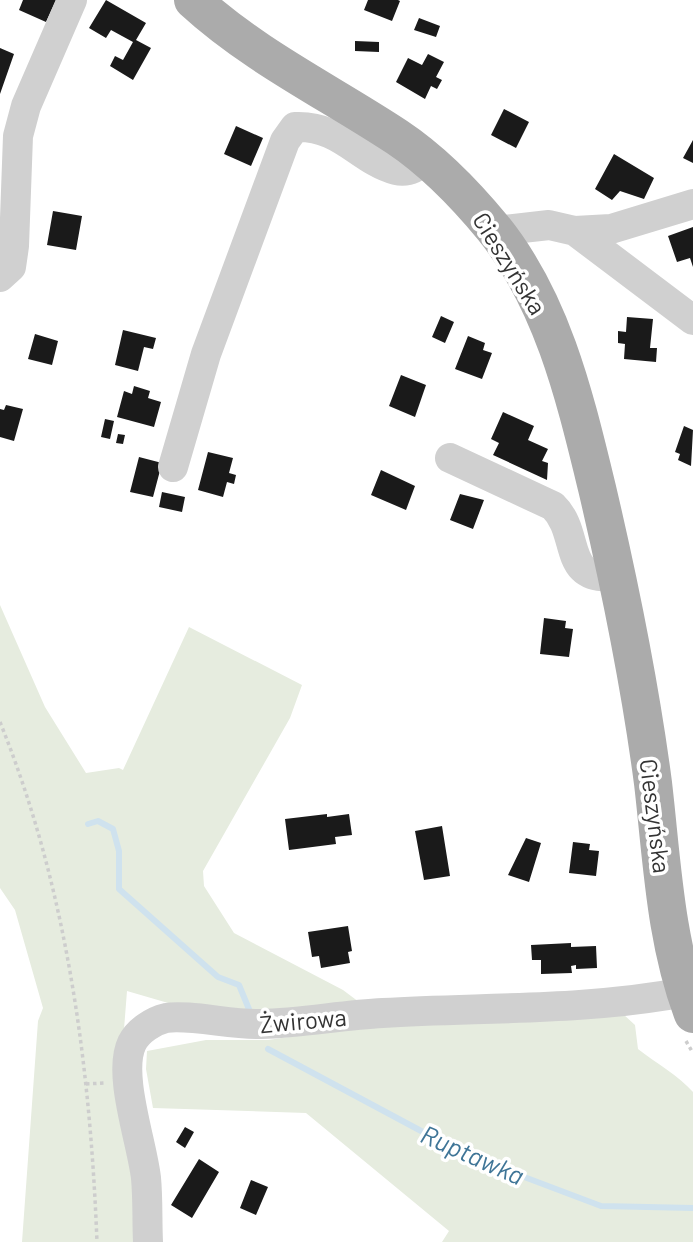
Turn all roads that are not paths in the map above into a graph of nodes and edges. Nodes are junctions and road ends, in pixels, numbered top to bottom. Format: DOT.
graph roads {
  1 [pos="72,0"];
  2 [pos="193,0"];
  3 [pos="426,159"];
  4 [pos="693,204"];
  5 [pos="495,231"];
  6 [pos="575,231"];
  7 [pos="0,277"];
  8 [pos="693,320"];
  9 [pos="450,458"];
  10 [pos="173,467"];
  11 [pos="617,576"];
  12 [pos="689,1003"];
  13 [pos="148,1242"];
  1 -- 7 [label="street"];
  2 -- 3 [label="main road, Cieszyńska"];
  3 -- 5 [label="main road, Cieszyńska"];
  3 -- 10 [label="street"];
  4 -- 6 [label="street"];
  5 -- 6 [label="street"];
  5 -- 11 [label="main road, Cieszyńska"];
  6 -- 8 [label="street"];
  9 -- 11 [label="street"];
  11 -- 12 [label="main road, Cieszyńska"];
  12 -- 13 [label="street, Żwirowa"];
}
